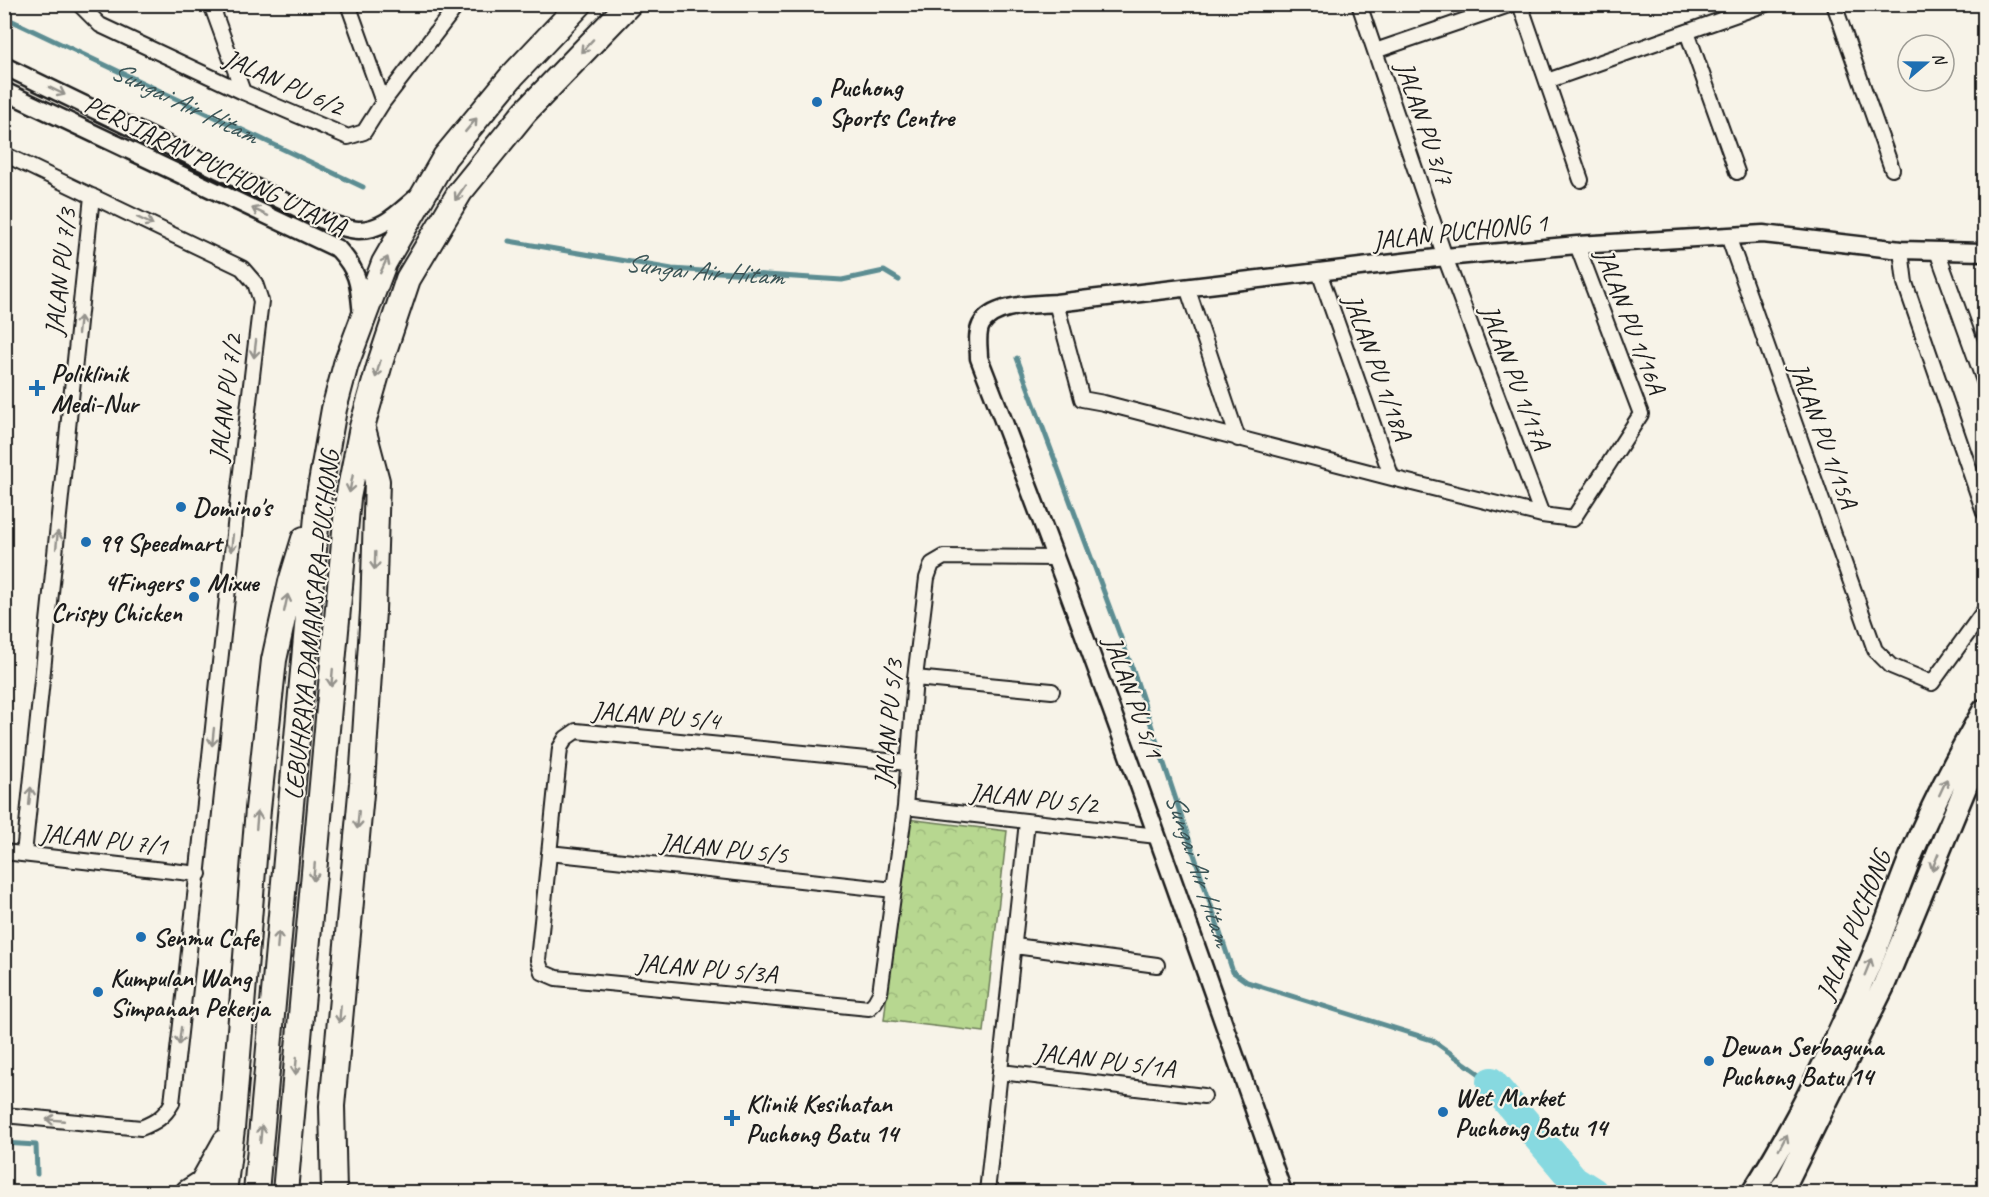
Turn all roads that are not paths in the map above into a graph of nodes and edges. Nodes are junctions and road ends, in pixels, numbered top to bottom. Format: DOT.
graph roads {
  1 [pos="79,4"];
  2 [pos="211,4"];
  3 [pos="348,4"];
  4 [pos="458,4"];
  5 [pos="580,4"];
  6 [pos="629,4"];
  7 [pos="1359,4"];
  8 [pos="1512,4"];
  9 [pos="1520,4"];
  10 [pos="1766,4"];
  11 [pos="1834,4"];
  12 [pos="1687,32"];
  13 [pos="1375,51"];
  14 [pos="4,66"];
  15 [pos="1547,81"];
  16 [pos="4,91"];
  17 [pos="243,92"];
  18 [pos="383,102"];
  19 [pos="4,154"];
  20 [pos="1892,169"];
  21 [pos="1737,172"];
  22 [pos="1581,180"];
  23 [pos="426,190"];
  24 [pos="92,196"];
  25 [pos="1728,236"];
  26 [pos="1577,245"];
  27 [pos="1901,250"];
  28 [pos="1937,251"];
  29 [pos="1984,252"];
  30 [pos="1444,257"];
  31 [pos="1319,272"];
  32 [pos="1187,287"];
  33 [pos="1056,303"];
  34 [pos="362,320"];
  35 [pos="979,358"];
  36 [pos="1984,381"];
  37 [pos="362,427"];
  38 [pos="1238,438"];
  39 [pos="1392,478"];
  40 [pos="319,494"];
  41 [pos="1984,512"];
  42 [pos="1542,515"];
  43 [pos="1056,558"];
  44 [pos="1984,611"];
  45 [pos="915,678"];
  46 [pos="1052,691"];
  47 [pos="1984,710"];
  48 [pos="1984,752"];
  49 [pos="908,763"];
  50 [pos="905,807"];
  51 [pos="1027,822"];
  52 [pos="1157,836"];
  53 [pos="4,852"];
  54 [pos="549,853"];
  55 [pos="24,855"];
  56 [pos="199,874"];
  57 [pos="894,890"];
  58 [pos="1015,946"];
  59 [pos="1157,965"];
  60 [pos="542,972"];
  61 [pos="869,1008"];
  62 [pos="1001,1072"];
  63 [pos="1204,1096"];
  64 [pos="332,1106"];
  65 [pos="4,1115"];
  66 [pos="232,1129"];
  67 [pos="188,1192"];
  68 [pos="224,1192"];
  69 [pos="256,1192"];
  70 [pos="285,1192"];
  71 [pos="334,1192"];
  72 [pos="351,1192"];
  73 [pos="987,1192"];
  74 [pos="1283,1192"];
  75 [pos="1753,1192"];
  76 [pos="1778,1192"];
  1 -- 17 [label="street, JALAN PU 6/2"];
  2 -- 17 [label="street"];
  3 -- 18 [label="street"];
  4 -- 18 [label="street, JALAN PU 6/2"];
  23 -- 5 [label="highway, LEBUHRAYA DAMANSARA–PUCHONG, one-way"];
  6 -- 37 [label="highway, LEBUHRAYA DAMANSARA–PUCHONG, one-way"];
  7 -- 13 [label="street, JALAN PU 3/7"];
  8 -- 13 [label="street"];
  9 -- 15 [label="street"];
  10 -- 12 [label="street"];
  11 -- 20 [label="street"];
  12 -- 15 [label="street"];
  12 -- 21 [label="street"];
  13 -- 30 [label="street, JALAN PU 3/7"];
  14 -- 23 [label="street, PERSIARAN PUCHONG UTAMA, one-way"];
  15 -- 22 [label="street"];
  34 -- 16 [label="street, PERSIARAN PUCHONG UTAMA, one-way"];
  17 -- 18 [label="street, JALAN PU 6/2"];
  19 -- 24 [label="street, JALAN PU 7/2"];
  34 -- 23 [label="highway, LEBUHRAYA DAMANSARA–PUCHONG, one-way"];
  55 -- 24 [label="street, JALAN PU 7/3, one-way"];
  24 -- 56 [label="street, JALAN PU 7/2, one-way"];
  25 -- 26 [label="street, JALAN PUCHONG 1"];
  25 -- 27 [label="street, JALAN PUCHONG 1"];
  25 -- 44 [label="street, JALAN PU 1/15A"];
  26 -- 30 [label="street, JALAN PUCHONG 1"];
  26 -- 42 [label="street, JALAN PU 1/16A"];
  27 -- 28 [label="street, JALAN PUCHONG 1"];
  27 -- 41 [label="street"];
  28 -- 29 [label="street, JALAN PUCHONG 1"];
  28 -- 36 [label="street"];
  30 -- 31 [label="street, JALAN PUCHONG 1"];
  30 -- 42 [label="street, JALAN PU 1/17A"];
  31 -- 32 [label="street, JALAN PUCHONG 1"];
  31 -- 39 [label="street, JALAN PU 1/18A"];
  32 -- 33 [label="street, JALAN PUCHONG 1"];
  32 -- 38 [label="street"];
  33 -- 35 [label="street, JALAN PUCHONG 1"];
  33 -- 38 [label="street"];
  34 -- 40 [label="highway, LEBUHRAYA DAMANSARA–PUCHONG"];
  35 -- 43 [label="street, JALAN PU 5/1"];
  37 -- 64 [label="highway, one-way"];
  37 -- 70 [label="highway, LEBUHRAYA DAMANSARA–PUCHONG, one-way"];
  38 -- 39 [label="street"];
  39 -- 42 [label="street"];
  66 -- 40 [label="highway, one-way"];
  69 -- 40 [label="highway, LEBUHRAYA DAMANSARA–PUCHONG, one-way"];
  43 -- 45 [label="street, JALAN PU 5/3"];
  43 -- 52 [label="street, JALAN PU 5/1"];
  45 -- 46 [label="street"];
  45 -- 49 [label="street, JALAN PU 5/3"];
  75 -- 47 [label="main road, JALAN PUCHONG, one-way"];
  48 -- 76 [label="main road, JALAN PUCHONG, one-way"];
  49 -- 50 [label="street, JALAN PU 5/3"];
  49 -- 54 [label="street, JALAN PU 5/4"];
  50 -- 51 [label="street, JALAN PU 5/2"];
  50 -- 57 [label="street, JALAN PU 5/3"];
  51 -- 52 [label="street, JALAN PU 5/2"];
  51 -- 58 [label="street"];
  52 -- 74 [label="street, JALAN PU 5/1"];
  53 -- 55 [label="street, JALAN PU 7/1"];
  54 -- 57 [label="street, JALAN PU 5/5"];
  54 -- 60 [label="street, JALAN PU 5/4"];
  55 -- 56 [label="street, JALAN PU 7/1"];
  56 -- 65 [label="street, JALAN PU 7/2, one-way"];
  57 -- 61 [label="street, JALAN PU 5/3"];
  58 -- 59 [label="street"];
  58 -- 62 [label="street"];
  60 -- 61 [label="street, JALAN PU 5/3A"];
  62 -- 63 [label="street, JALAN PU 5/1A"];
  62 -- 73 [label="street"];
  64 -- 71 [label="highway"];
  64 -- 72 [label="highway"];
  66 -- 67 [label="highway"];
  66 -- 68 [label="highway"];
}
